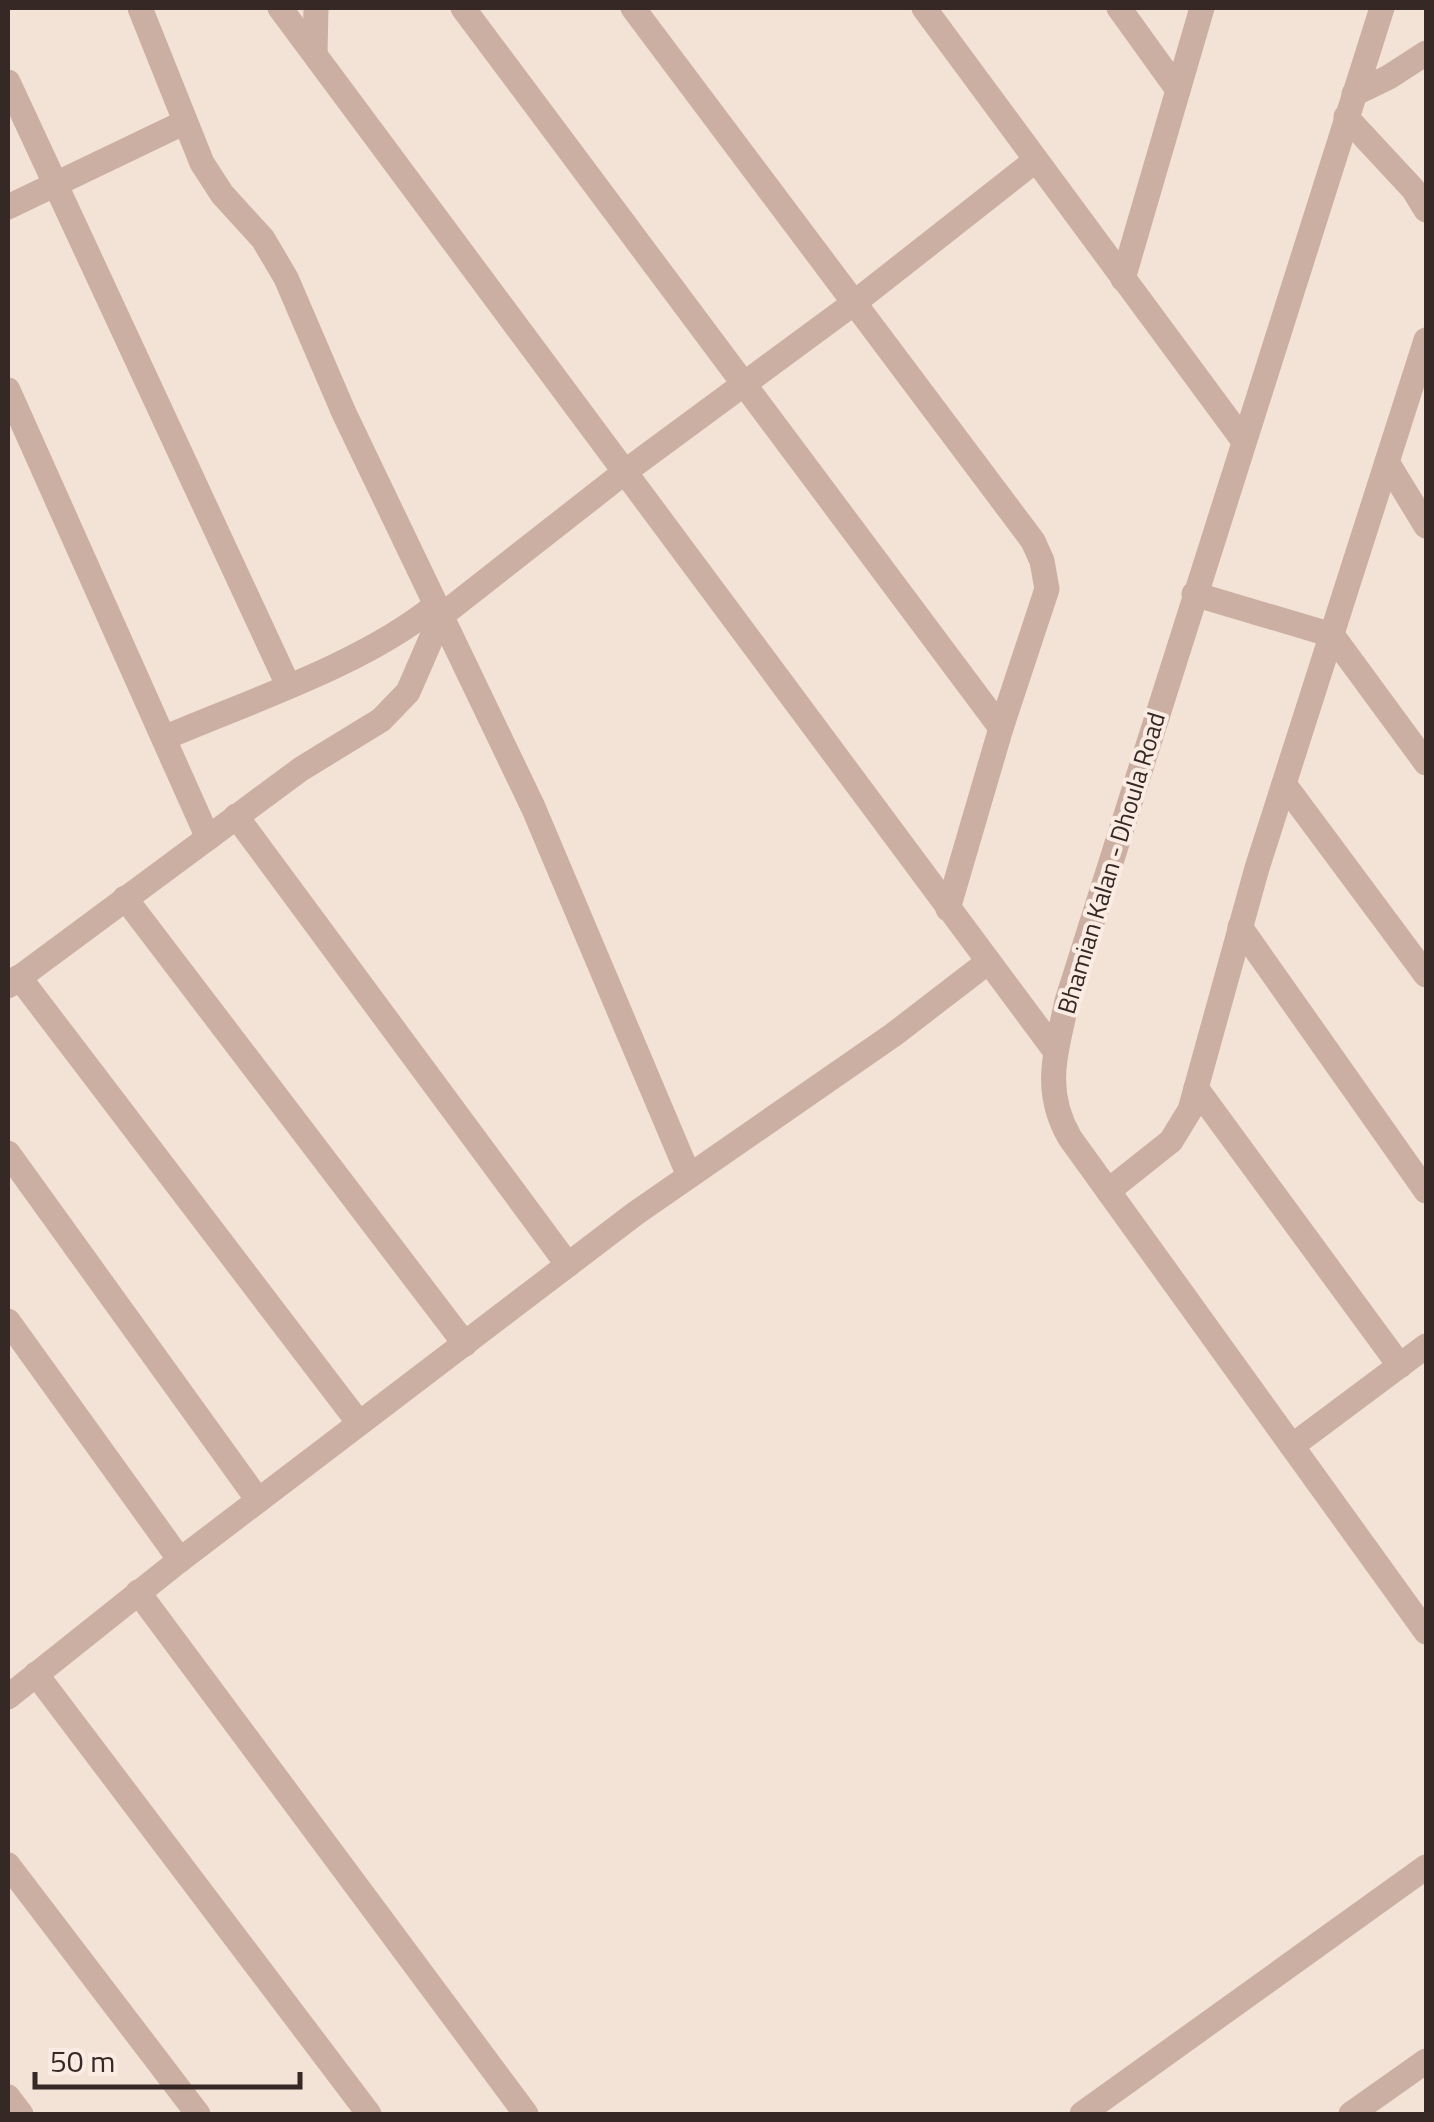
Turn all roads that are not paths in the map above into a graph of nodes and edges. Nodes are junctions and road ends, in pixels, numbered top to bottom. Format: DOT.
graph roads {
  1 [pos="140,8"];
  2 [pos="280,8"];
  3 [pos="316,8"];
  4 [pos="463,8"];
  5 [pos="633,8"];
  6 [pos="924,8"];
  7 [pos="1119,8"];
  8 [pos="1202,8"];
  9 [pos="1382,8"];
  10 [pos="1426,53"];
  11 [pos="315,54"];
  12 [pos="8,82"];
  13 [pos="1178,90"];
  14 [pos="1350,106"];
  15 [pos="185,122"];
  16 [pos="1036,160"];
  17 [pos="54,183"];
  18 [pos="8,207"];
  19 [pos="1426,210"];
  20 [pos="1123,280"];
  21 [pos="854,303"];
  22 [pos="1426,340"];
  23 [pos="744,385"];
  24 [pos="8,390"];
  25 [pos="1242,440"];
  26 [pos="1387,462"];
  27 [pos="626,472"];
  28 [pos="1426,526"];
  29 [pos="1194,594"];
  30 [pos="438,611"];
  31 [pos="1332,635"];
  32 [pos="288,685"];
  33 [pos="1001,728"];
  34 [pos="164,738"];
  35 [pos="1426,764"];
  36 [pos="1284,784"];
  37 [pos="236,816"];
  38 [pos="208,838"];
  39 [pos="126,898"];
  40 [pos="948,909"];
  41 [pos="1240,927"];
  42 [pos="988,962"];
  43 [pos="1426,975"];
  44 [pos="13,982"];
  45 [pos="1056,1052"];
  46 [pos="1196,1088"];
  47 [pos="8,1152"];
  48 [pos="689,1176"];
  49 [pos="1108,1191"];
  50 [pos="1426,1191"];
  51 [pos="568,1265"];
  52 [pos="8,1320"];
  53 [pos="465,1344"];
  54 [pos="1426,1346"];
  55 [pos="1400,1366"];
  56 [pos="360,1423"];
  57 [pos="1292,1446"];
  58 [pos="258,1500"];
  59 [pos="180,1560"];
  60 [pos="138,1592"];
  61 [pos="1426,1632"];
  62 [pos="36,1674"];
  63 [pos="8,1697"];
  64 [pos="8,1865"];
  65 [pos="1426,1867"];
  66 [pos="1426,2061"];
  67 [pos="8,2098"];
  68 [pos="1097,2110"];
  69 [pos="20,2114"];
  70 [pos="198,2114"];
  71 [pos="369,2114"];
  72 [pos="526,2114"];
  73 [pos="1352,2114"];
  1 -- 15 [label="street"];
  2 -- 11 [label="street"];
  3 -- 11 [label="street"];
  4 -- 23 [label="street"];
  5 -- 21 [label="street"];
  6 -- 16 [label="street"];
  7 -- 13 [label="street"];
  8 -- 13 [label="street"];
  9 -- 14 [label="street, Bhamian Kalan - Dhoula Road"];
  10 -- 14 [label="street"];
  11 -- 27 [label="street"];
  12 -- 17 [label="street"];
  13 -- 20 [label="street"];
  14 -- 19 [label="street"];
  14 -- 25 [label="street, Bhamian Kalan - Dhoula Road"];
  15 -- 17 [label="street"];
  15 -- 30 [label="street"];
  16 -- 20 [label="street"];
  16 -- 21 [label="street"];
  17 -- 18 [label="street"];
  17 -- 32 [label="street"];
  20 -- 25 [label="street"];
  21 -- 23 [label="street"];
  21 -- 33 [label="street"];
  22 -- 26 [label="street"];
  23 -- 27 [label="street"];
  23 -- 33 [label="street"];
  24 -- 34 [label="street"];
  25 -- 29 [label="street, Bhamian Kalan - Dhoula Road"];
  26 -- 28 [label="street"];
  26 -- 31 [label="street"];
  27 -- 30 [label="street"];
  27 -- 40 [label="street"];
  29 -- 31 [label="street"];
  29 -- 45 [label="street, Bhamian Kalan - Dhoula Road"];
  30 -- 32 [label="street"];
  30 -- 37 [label="street"];
  30 -- 48 [label="street"];
  31 -- 35 [label="street"];
  31 -- 36 [label="street"];
  32 -- 34 [label="street"];
  33 -- 40 [label="street"];
  34 -- 38 [label="street"];
  36 -- 41 [label="street"];
  36 -- 43 [label="street"];
  37 -- 38 [label="street"];
  37 -- 51 [label="street"];
  38 -- 39 [label="street"];
  39 -- 44 [label="street"];
  39 -- 53 [label="street"];
  40 -- 42 [label="street"];
  41 -- 46 [label="street"];
  41 -- 50 [label="street"];
  42 -- 45 [label="street"];
  42 -- 48 [label="street"];
  44 -- 56 [label="street"];
  45 -- 49 [label="street, Bhamian Kalan - Dhoula Road"];
  46 -- 49 [label="street"];
  46 -- 55 [label="street"];
  47 -- 58 [label="street"];
  48 -- 51 [label="street"];
  49 -- 57 [label="street, Bhamian Kalan - Dhoula Road"];
  51 -- 53 [label="street"];
  52 -- 59 [label="street"];
  53 -- 56 [label="street"];
  54 -- 55 [label="street"];
  55 -- 57 [label="street"];
  56 -- 58 [label="street"];
  57 -- 61 [label="street, Bhamian Kalan - Dhoula Road"];
  58 -- 59 [label="street"];
  59 -- 60 [label="street"];
  60 -- 62 [label="street"];
  60 -- 72 [label="street"];
  62 -- 63 [label="street"];
  62 -- 71 [label="street"];
  64 -- 70 [label="street"];
  65 -- 68 [label="street"];
  66 -- 73 [label="street"];
  67 -- 69 [label="street"];
}
